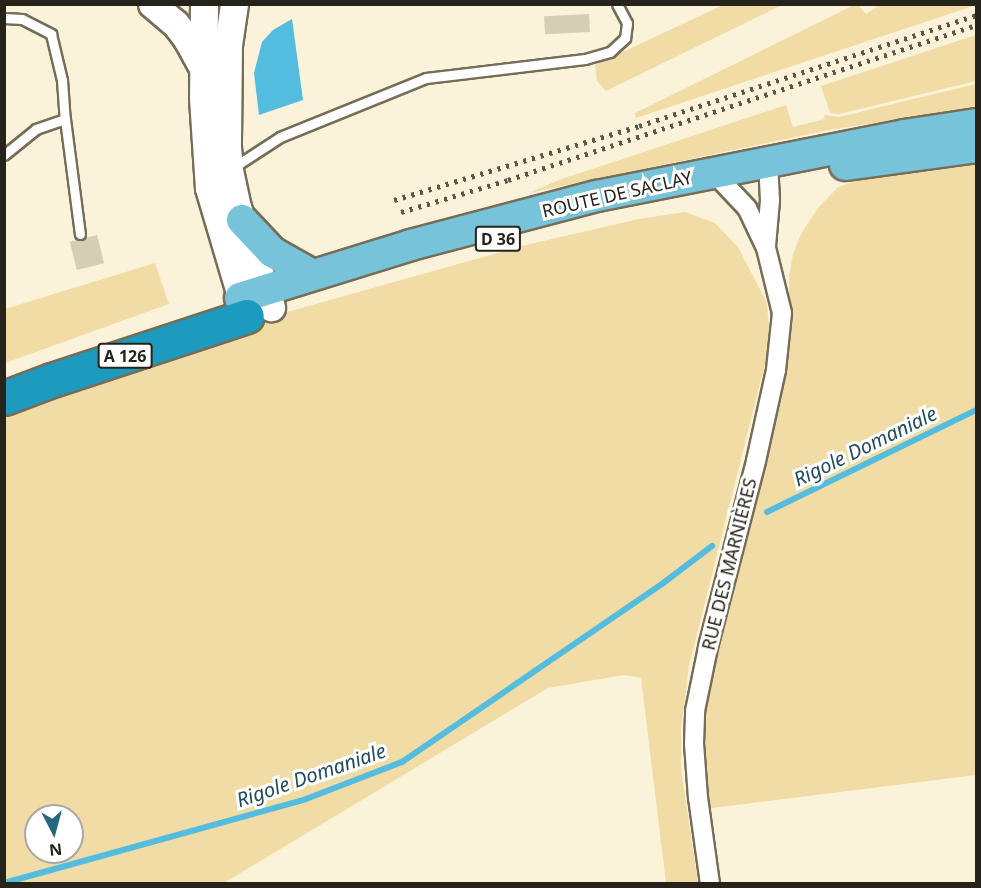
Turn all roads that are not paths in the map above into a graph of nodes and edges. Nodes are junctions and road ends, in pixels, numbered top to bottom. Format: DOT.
graph roads {
  1 [pos="152,4"];
  2 [pos="204,4"];
  3 [pos="234,4"];
  4 [pos="617,4"];
  5 [pos="4,18"];
  6 [pos="204,68"];
  7 [pos="65,119"];
  8 [pos="976,124"];
  9 [pos="976,147"];
  10 [pos="4,155"];
  11 [pos="229,170"];
  12 [pos="769,171"];
  13 [pos="721,181"];
  14 [pos="242,220"];
  15 [pos="80,234"];
  16 [pos="766,248"];
  17 [pos="312,274"];
  18 [pos="256,302"];
  19 [pos="4,378"];
  20 [pos="4,398"];
  21 [pos="710,884"];
  1 -- 6 [label="main road"];
  2 -- 6 [label="main road"];
  3 -- 11 [label="main road"];
  4 -- 11 [label="lane"];
  5 -- 7 [label="lane"];
  6 -- 18 [label="main road"];
  7 -- 10 [label="lane"];
  7 -- 15 [label="lane"];
  8 -- 12 [label="main road, ROUTE DE SACLAY / D 36"];
  9 -- 12 [label="main road, ROUTE DE SACLAY / D 36"];
  11 -- 14 [label="main road"];
  12 -- 13 [label="main road, ROUTE DE SACLAY / D 36"];
  12 -- 16 [label="street, RUE DES MARNIÈRES"];
  13 -- 16 [label="street, RUE DES MARNIÈRES"];
  13 -- 17 [label="main road, ROUTE DE SACLAY / D 36"];
  13 -- 18 [label="main road, ROUTE DE SACLAY / D 36"];
  14 -- 17 [label="main road"];
  14 -- 18 [label="main road"];
  16 -- 21 [label="street, RUE DES MARNIÈRES"];
  17 -- 18 [label="main road, ROUTE DE SACLAY / D 36"];
  18 -- 19 [label="highway, A 126"];
  18 -- 20 [label="highway, A 126"];
}
